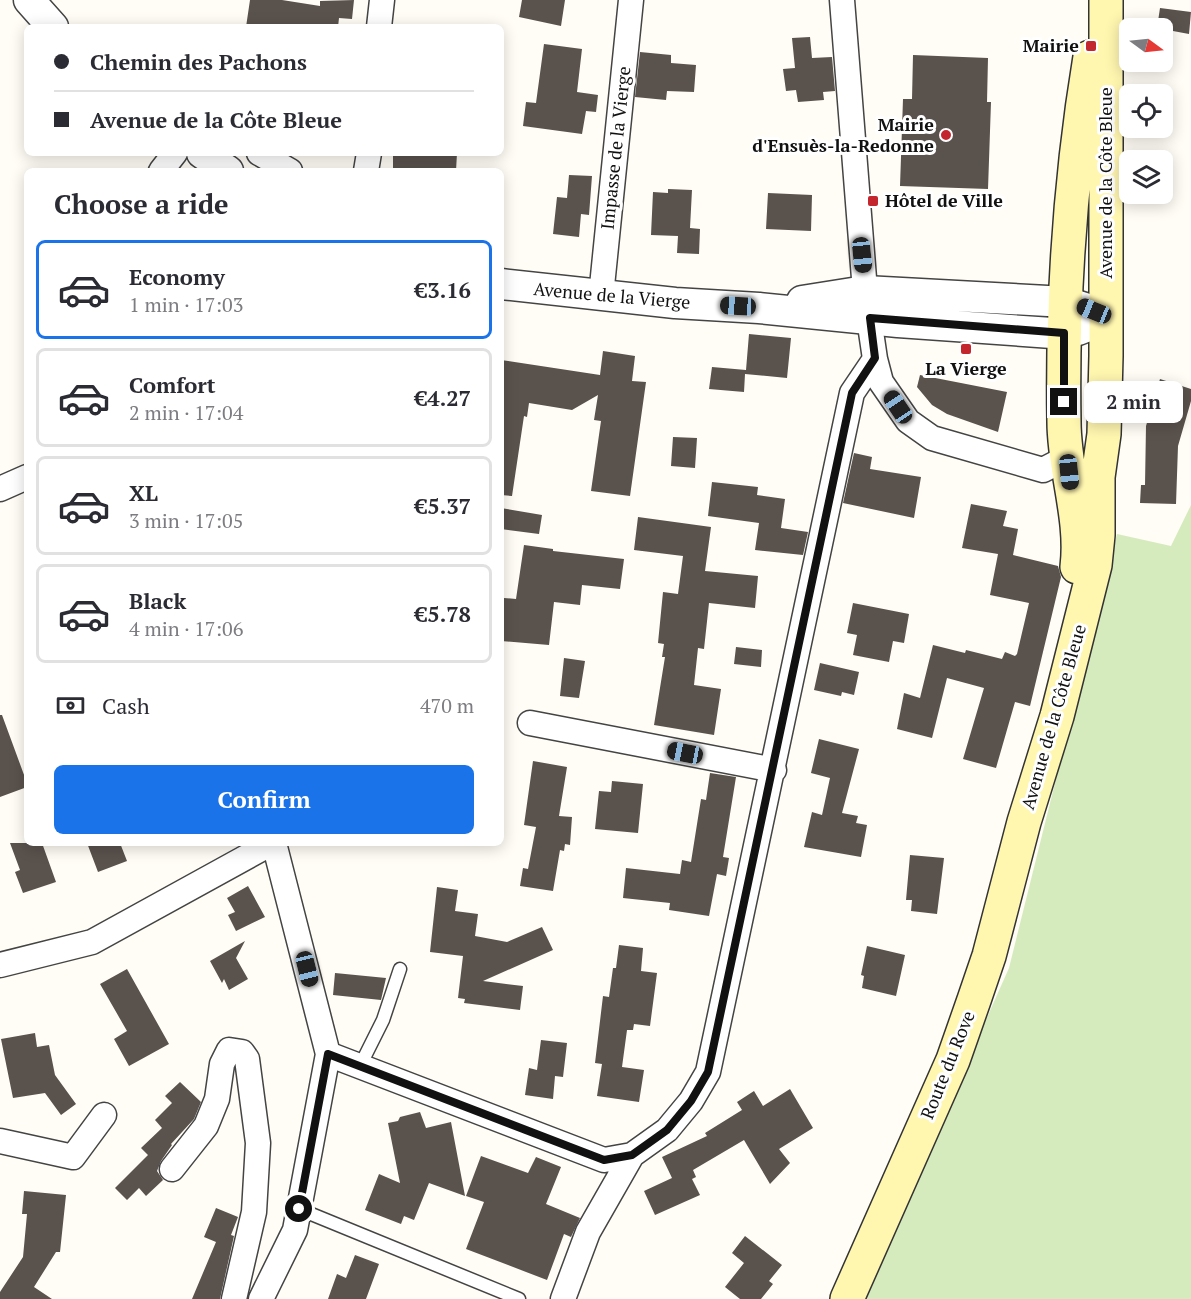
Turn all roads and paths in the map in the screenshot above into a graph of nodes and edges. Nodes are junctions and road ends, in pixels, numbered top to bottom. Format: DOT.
graph roads {
  1 [pos="29,0"];
  2 [pos="382,0"];
  3 [pos="631,0"];
  4 [pos="842,0"];
  5 [pos="1098,0"];
  6 [pos="1106,0"];
  7 [pos="50,24"];
  8 [pos="379,24"];
  9 [pos="173,156"];
  10 [pos="206,156"];
  11 [pos="264,156"];
  12 [pos="163,168"];
  13 [pos="224,168"];
  14 [pos="285,168"];
  15 [pos="504,284"];
  16 [pos="601,296"];
  17 [pos="868,305"];
  18 [pos="1065,317"];
  19 [pos="1106,319"];
  20 [pos="875,358"];
  21 [pos="1055,463"];
  22 [pos="24,478"];
  23 [pos="0,489"];
  24 [pos="530,723"];
  25 [pos="774,770"];
  26 [pos="1024,822"];
  27 [pos="268,846"];
  28 [pos="274,846"];
  29 [pos="0,965"];
  30 [pos="400,969"];
  31 [pos="328,1054"];
  32 [pos="360,1066"];
  33 [pos="104,1115"];
  34 [pos="0,1141"];
  35 [pos="632,1155"];
  36 [pos="172,1169"];
  37 [pos="299,1209"];
  38 [pos="234,1299"];
  39 [pos="261,1299"];
  40 [pos="519,1299"];
  41 [pos="563,1299"];
  42 [pos="847,1299"];
  1 -- 7 [label="street"];
  2 -- 8 [label="street"];
  3 -- 16 [label="street, Impasse de la Vierge"];
  4 -- 17 [label="street"];
  5 -- 18 [label="main road, Avenue de la Côte Bleue"];
  6 -- 19 [label="main road, Avenue de la Côte Bleue"];
  9 -- 12 [label="street"];
  10 -- 13 [label="street"];
  11 -- 14 [label="street"];
  15 -- 16 [label="street, Avenue de la Vierge"];
  16 -- 17 [label="street, Avenue de la Vierge"];
  17 -- 18 [label="street, Avenue de la Vierge"];
  17 -- 20 [label="street"];
  18 -- 19 [label="street"];
  18 -- 21 [label="main road, Avenue de la Côte Bleue"];
  19 -- 26 [label="main road, Avenue de la Côte Bleue"];
  20 -- 21 [label="street"];
  20 -- 25 [label="street"];
  21 -- 26 [label="main road, Avenue de la Côte Bleue"];
  22 -- 23 [label="street"];
  24 -- 25 [label="street"];
  25 -- 35 [label="street"];
  26 -- 42 [label="main road, Route du Rove"];
  27 -- 29 [label="street"];
  28 -- 31 [label="street"];
  30 -- 32 [label="lane"];
  31 -- 32 [label="street"];
  31 -- 37 [label="street"];
  32 -- 35 [label="street"];
  33 -- 34 [label="street"];
  35 -- 41 [label="street"];
  36 -- 38 [label="street"];
  37 -- 39 [label="street"];
  37 -- 40 [label="lane"];
}
